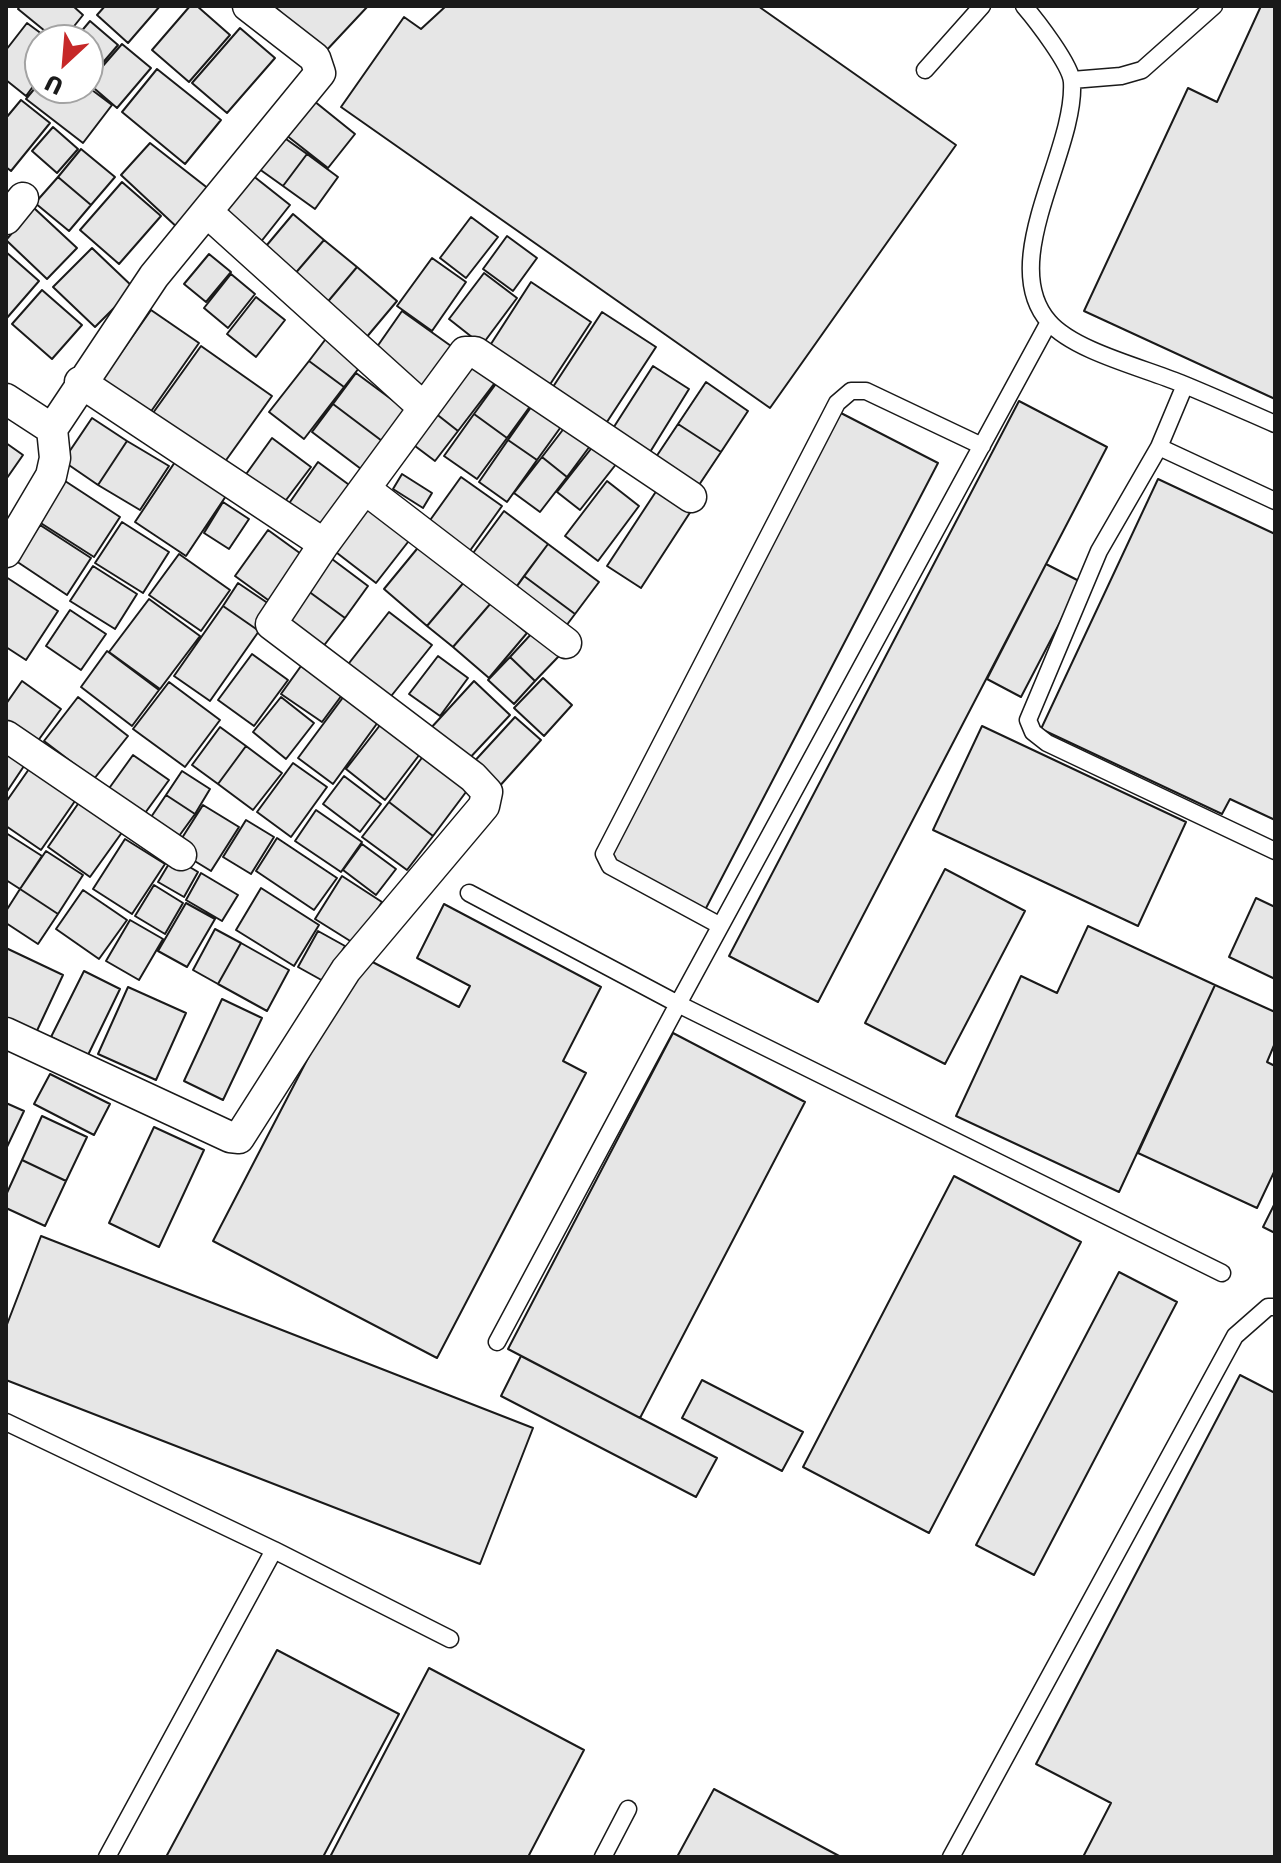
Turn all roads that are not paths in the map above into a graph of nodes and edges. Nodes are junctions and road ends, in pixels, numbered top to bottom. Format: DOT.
graph roads {
  1 [pos="248,6"];
  2 [pos="982,6"];
  3 [pos="1024,6"];
  4 [pos="1214,6"];
  5 [pos="925,70"];
  6 [pos="1072,80"];
  7 [pos="207,212"];
  8 [pos="1049,322"];
  9 [pos="80,382"];
  10 [pos="1185,385"];
  11 [pos="6,399"];
  12 [pos="423,407"];
  13 [pos="1275,424"];
  14 [pos="52,429"];
  15 [pos="982,446"];
  16 [pos="1159,447"];
  17 [pos="365,489"];
  18 [pos="691,497"];
  19 [pos="1275,501"];
  20 [pos="324,544"];
  21 [pos="6,552"];
  22 [pos="566,643"];
  23 [pos="6,736"];
  24 [pos="1275,851"];
  25 [pos="181,855"];
  26 [pos="469,893"];
  27 [pos="719,925"];
  28 [pos="678,1004"];
  29 [pos="6,1033"];
  30 [pos="1222,1273"];
  31 [pos="1275,1307"];
  32 [pos="497,1342"];
  33 [pos="6,1422"];
  34 [pos="274,1550"];
  35 [pos="450,1639"];
  36 [pos="628,1809"];
  37 [pos="107,1857"];
  38 [pos="603,1857"];
  39 [pos="951,1857"];
  1 -- 7 [label="street"];
  2 -- 5 [label="lane"];
  3 -- 6 [label="lane"];
  4 -- 6 [label="lane"];
  6 -- 8 [label="lane"];
  7 -- 9 [label="street"];
  7 -- 12 [label="street"];
  8 -- 10 [label="lane"];
  8 -- 15 [label="lane"];
  9 -- 14 [label="street"];
  9 -- 20 [label="street"];
  10 -- 13 [label="lane"];
  10 -- 16 [label="lane"];
  11 -- 14 [label="street"];
  12 -- 17 [label="street"];
  12 -- 18 [label="street"];
  14 -- 21 [label="street"];
  15 -- 27 [label="lane"];
  15 -- 27 [label="lane"];
  16 -- 19 [label="lane"];
  16 -- 24 [label="lane"];
  17 -- 20 [label="street"];
  17 -- 22 [label="street"];
  20 -- 29 [label="street"];
  23 -- 25 [label="street"];
  26 -- 28 [label="lane"];
  27 -- 28 [label="lane"];
  28 -- 30 [label="lane"];
  28 -- 32 [label="lane"];
  31 -- 39 [label="lane"];
  33 -- 34 [label="lane"];
  34 -- 35 [label="lane"];
  34 -- 37 [label="lane"];
  36 -- 38 [label="lane"];
}
